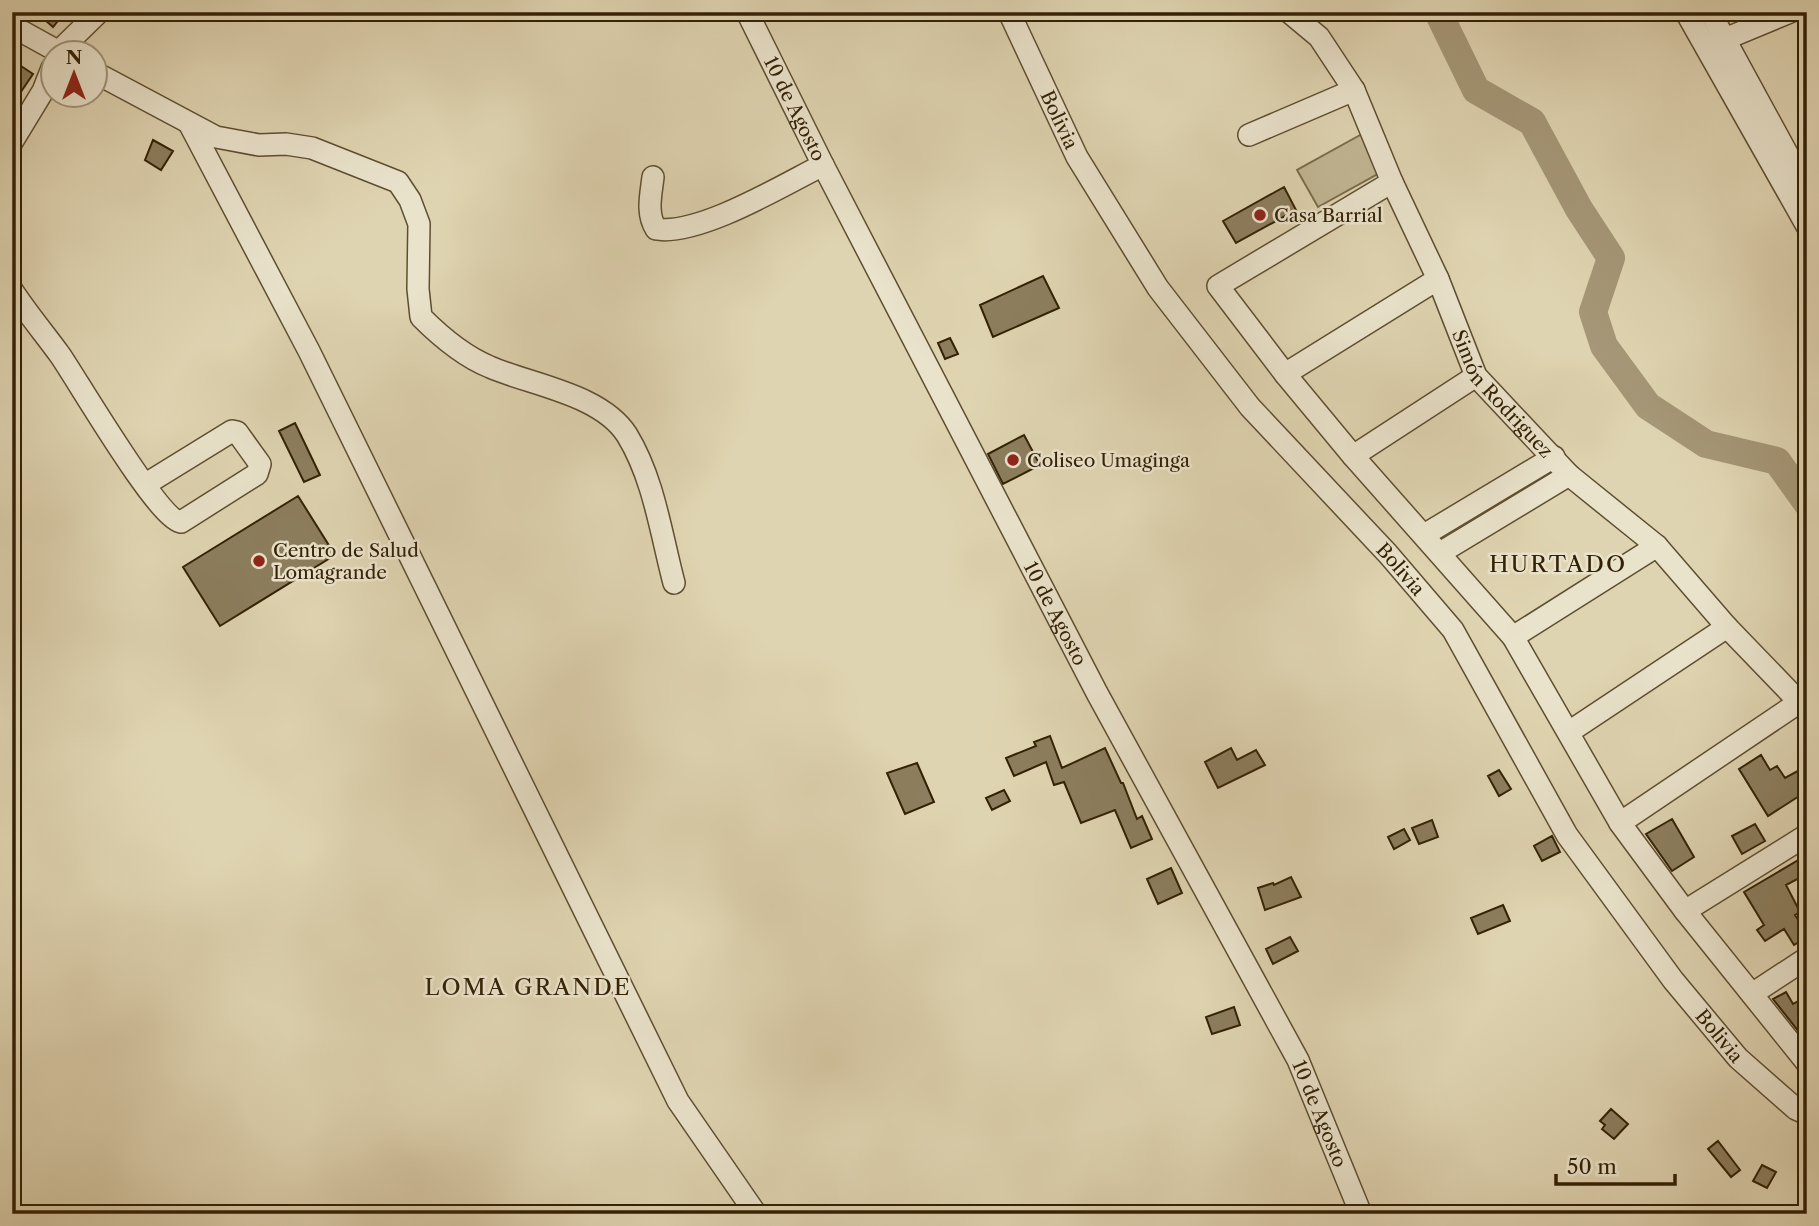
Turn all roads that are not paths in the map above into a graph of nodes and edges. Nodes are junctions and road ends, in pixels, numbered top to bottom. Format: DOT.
graph roads {
  1 [pos="99,12"];
  2 [pos="747,12"];
  3 [pos="1009,12"];
  4 [pos="1289,12"];
  5 [pos="1686,12"];
  6 [pos="1710,12"];
  7 [pos="1790,12"];
  8 [pos="12,26"];
  9 [pos="73,38"];
  10 [pos="38,40"];
  11 [pos="1714,43"];
  12 [pos="108,80"];
  13 [pos="1354,90"];
  14 [pos="38,101"];
  15 [pos="190,125"];
  16 [pos="1249,135"];
  17 [pos="12,142"];
  18 [pos="823,165"];
  19 [pos="653,177"];
  20 [pos="1392,182"];
  21 [pos="1807,190"];
  22 [pos="1807,226"];
  23 [pos="1438,279"];
  24 [pos="12,290"];
  25 [pos="1284,374"];
  26 [pos="1476,376"];
  27 [pos="1353,456"];
  28 [pos="1554,457"];
  29 [pos="1569,475"];
  30 [pos="146,484"];
  31 [pos="1497,491"];
  32 [pos="1510,511"];
  33 [pos="1424,535"];
  34 [pos="1657,546"];
  35 [pos="1440,553"];
  36 [pos="674,583"];
  37 [pos="1727,627"];
  38 [pos="1513,637"];
  39 [pos="1804,705"];
  40 [pos="1569,732"];
  41 [pos="1620,823"];
  42 [pos="1807,835"];
  43 [pos="1685,911"];
  44 [pos="1807,958"];
  45 [pos="1752,994"];
  46 [pos="1807,1063"];
  47 [pos="1807,1114"];
  48 [pos="756,1214"];
  49 [pos="1361,1214"];
  1 -- 9 [label="street"];
  2 -- 18 [label="street, 10 de Agosto"];
  3 -- 47 [label="street, Bolivia"];
  4 -- 13 [label="street, Simón Rodriguez"];
  5 -- 11 [label="street"];
  6 -- 11 [label="street"];
  7 -- 11 [label="street"];
  8 -- 10 [label="street"];
  11 -- 21 [label="street"];
  11 -- 22 [label="street"];
  12 -- 15 [label="street"];
  13 -- 16 [label="street"];
  13 -- 20 [label="street, Simón Rodriguez"];
  14 -- 17 [label="street"];
  15 -- 36 [label="street"];
  15 -- 48 [label="street"];
  18 -- 19 [label="street"];
  18 -- 49 [label="street, 10 de Agosto"];
  20 -- 23 [label="street, Simón Rodriguez"];
  20 -- 25 [label="street"];
  23 -- 25 [label="street"];
  23 -- 26 [label="street, Simón Rodriguez"];
  24 -- 30 [label="street"];
  25 -- 27 [label="street"];
  26 -- 27 [label="street"];
  26 -- 28 [label="street, Simón Rodriguez"];
  27 -- 33 [label="street"];
  28 -- 29 [label="street, Simón Rodriguez"];
  28 -- 31 [label="street"];
  29 -- 32 [label="street"];
  29 -- 34 [label="street, Simón Rodriguez"];
  30 -- 30 [label="street"];
  31 -- 32 [label="street"];
  31 -- 33 [label="street"];
  32 -- 35 [label="street"];
  33 -- 35 [label="street"];
  34 -- 37 [label="street, Simón Rodriguez"];
  34 -- 38 [label="street"];
  35 -- 38 [label="street"];
  37 -- 39 [label="street, Simón Rodriguez"];
  37 -- 40 [label="street"];
  38 -- 40 [label="street"];
  39 -- 41 [label="street"];
  40 -- 41 [label="street"];
  41 -- 43 [label="street"];
  42 -- 43 [label="street"];
  43 -- 45 [label="street"];
  44 -- 45 [label="street"];
  45 -- 46 [label="street"];
}
